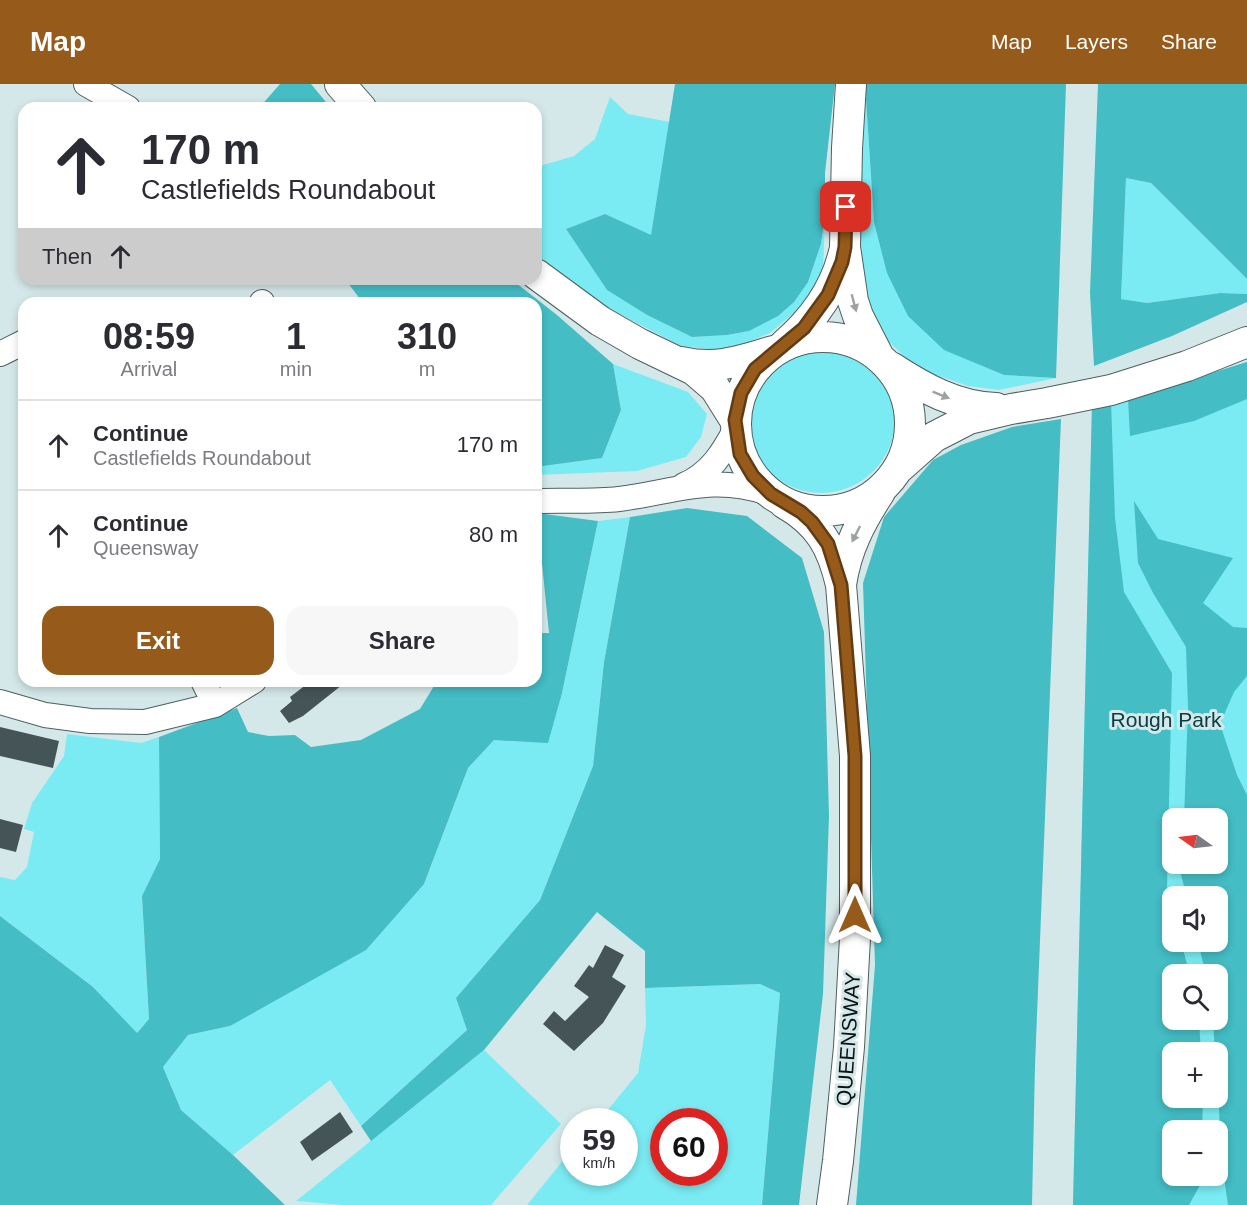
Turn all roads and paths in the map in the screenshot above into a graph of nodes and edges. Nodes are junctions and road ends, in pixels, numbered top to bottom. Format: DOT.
graph roads {
  1 [pos="86,84"];
  2 [pos="851,84"];
  3 [pos="118,102"];
  4 [pos="845,247"];
  5 [pos="542,278"];
  6 [pos="1247,342"];
  7 [pos="18,345"];
  8 [pos="779,348"];
  9 [pos="0,354"];
  10 [pos="884,361"];
  11 [pos="682,362"];
  12 [pos="1011,409"];
  13 [pos="736,424"];
  14 [pos="891,478"];
  15 [pos="674,489"];
  16 [pos="777,499"];
  17 [pos="542,501"];
  18 [pos="841,585"];
  19 [pos="206,687"];
  20 [pos="244,687"];
  21 [pos="0,702"];
  22 [pos="215,705"];
  23 [pos="832,1205"];
  1 -- 3 [label="street"];
  2 -- 4 [label="main road"];
  4 -- 8 [label="main road"];
  4 -- 10 [label="main road, one-way"];
  5 -- 11 [label="main road"];
  6 -- 12 [label="main road"];
  7 -- 9 [label="street"];
  8 -- 10 [label="main road"];
  8 -- 11 [label="main road"];
  8 -- 13 [label="main road"];
  10 -- 12 [label="main road, one-way"];
  10 -- 14 [label="main road"];
  11 -- 13 [label="main road"];
  12 -- 14 [label="main road"];
  13 -- 15 [label="street"];
  13 -- 16 [label="main road"];
  14 -- 16 [label="main road"];
  14 -- 18 [label="main road, QUEENSWAY, one-way"];
  15 -- 16 [label="street"];
  15 -- 17 [label="street"];
  16 -- 18 [label="main road, QUEENSWAY"];
  18 -- 23 [label="main road, QUEENSWAY"];
  19 -- 22 [label="street"];
  20 -- 22 [label="street"];
  21 -- 22 [label="street"];
}
